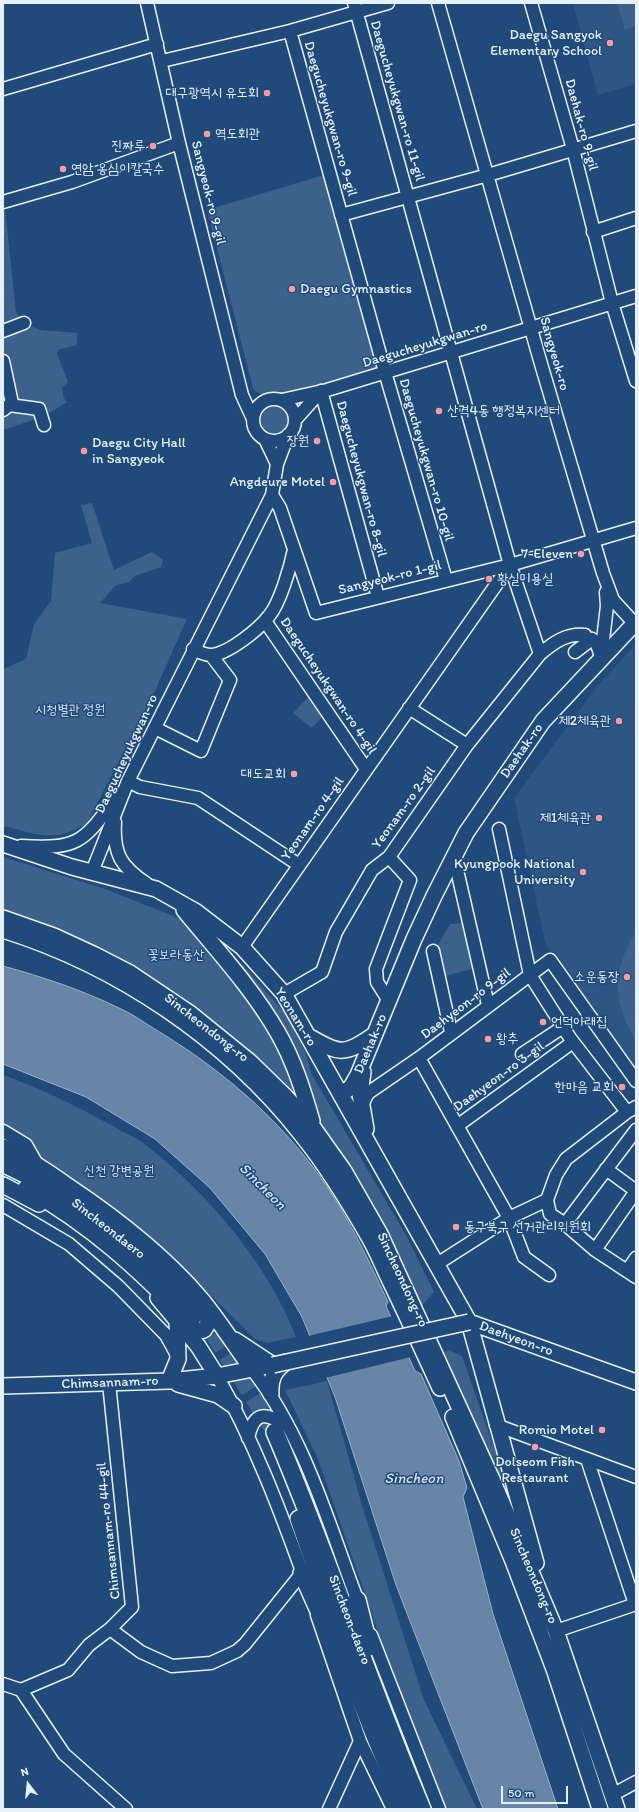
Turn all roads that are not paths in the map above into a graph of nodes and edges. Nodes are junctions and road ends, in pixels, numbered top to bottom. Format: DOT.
graph roads {
  1 [pos="147,3"];
  2 [pos="388,3"];
  3 [pos="438,3"];
  4 [pos="531,3"];
  5 [pos="355,8"];
  6 [pos="290,31"];
  7 [pos="157,44"];
  8 [pos="162,61"];
  9 [pos="3,89"];
  10 [pos="636,131"];
  11 [pos="179,143"];
  12 [pos="573,149"];
  13 [pos="488,175"];
  14 [pos="408,197"];
  15 [pos="3,202"];
  16 [pos="385,203"];
  17 [pos="341,215"];
  18 [pos="636,218"];
  19 [pos="593,232"];
  20 [pos="636,296"];
  21 [pos="612,303"];
  22 [pos="24,323"];
  23 [pos="531,328"];
  24 [pos="3,331"];
  25 [pos="452,352"];
  26 [pos="3,361"];
  27 [pos="385,372"];
  28 [pos="4,376"];
  29 [pos="636,379"];
  30 [pos="324,390"];
  31 [pos="242,395"];
  32 [pos="267,400"];
  33 [pos="282,400"];
  34 [pos="6,407"];
  35 [pos="253,418"];
  36 [pos="295,420"];
  37 [pos="44,425"];
  38 [pos="288,435"];
  39 [pos="265,439"];
  40 [pos="277,464"];
  41 [pos="272,495"];
  42 [pos="636,528"];
  43 [pos="593,540"];
  44 [pos="294,549"];
  45 [pos="510,565"];
  46 [pos="603,573"];
  47 [pos="446,580"];
  48 [pos="378,597"];
  49 [pos="265,620"];
  50 [pos="635,623"];
  51 [pos="585,635"];
  52 [pos="193,649"];
  53 [pos="575,652"];
  54 [pos="540,654"];
  55 [pos="211,655"];
  56 [pos="601,657"];
  57 [pos="409,708"];
  58 [pos="155,728"];
  59 [pos="467,745"];
  60 [pos="366,769"];
  61 [pos="128,781"];
  62 [pos="115,815"];
  63 [pos="499,829"];
  64 [pos="3,844"];
  65 [pos="454,856"];
  66 [pos="389,857"];
  67 [pos="299,865"];
  68 [pos="92,872"];
  69 [pos="156,890"];
  70 [pos="177,901"];
  71 [pos="3,918"];
  72 [pos="3,930"];
  73 [pos="242,947"];
  74 [pos="433,951"];
  75 [pos="530,975"];
  76 [pos="284,994"];
  77 [pos="389,1001"];
  78 [pos="488,1005"];
  79 [pos="563,1027"];
  80 [pos="452,1032"];
  81 [pos="374,1035"];
  82 [pos="308,1036"];
  83 [pos="573,1042"];
  84 [pos="522,1054"];
  85 [pos="419,1058"];
  86 [pos="364,1068"];
  87 [pos="636,1081"];
  88 [pos="380,1083"];
  89 [pos="341,1095"];
  90 [pos="361,1107"];
  91 [pos="631,1110"];
  92 [pos="457,1126"];
  93 [pos="306,1128"];
  94 [pos="636,1130"];
  95 [pos="3,1131"];
  96 [pos="369,1144"];
  97 [pos="3,1147"];
  98 [pos="3,1164"];
  99 [pos="38,1166"];
  100 [pos="606,1169"];
  101 [pos="3,1177"];
  102 [pos="3,1185"];
  103 [pos="636,1191"];
  104 [pos="547,1200"];
  105 [pos="3,1205"];
  106 [pos="509,1218"];
  107 [pos="565,1224"];
  108 [pos="595,1250"];
  109 [pos="636,1258"];
  110 [pos="437,1264"];
  111 [pos="631,1274"];
  112 [pos="549,1275"];
  113 [pos="194,1317"];
  114 [pos="469,1322"];
  115 [pos="230,1337"];
  116 [pos="178,1359"];
  117 [pos="278,1366"];
  118 [pos="252,1369"];
  119 [pos="217,1376"];
  120 [pos="169,1381"];
  121 [pos="636,1382"];
  122 [pos="109,1383"];
  123 [pos="3,1386"];
  124 [pos="271,1394"];
  125 [pos="234,1406"];
  126 [pos="496,1425"];
  127 [pos="276,1432"];
  128 [pos="248,1438"];
  129 [pos="587,1459"];
  130 [pos="636,1477"];
  131 [pos="302,1573"];
  132 [pos="357,1600"];
  133 [pos="636,1604"];
  134 [pos="110,1629"];
  135 [pos="556,1631"];
  136 [pos="3,1684"];
  137 [pos="21,1690"];
  138 [pos="386,1719"];
  139 [pos="366,1736"];
  140 [pos="405,1768"];
  141 [pos="636,1782"];
  142 [pos="615,1802"];
  143 [pos="398,1808"];
  144 [pos="126,1809"];
  145 [pos="329,1809"];
  146 [pos="422,1809"];
  147 [pos="439,1809"];
  148 [pos="600,1809"];
  1 -- 7 [label="street, Sangyeok-ro 9-gil"];
  2 -- 5 [label="street"];
  3 -- 13 [label="street, Sangyeok-ro"];
  4 -- 12 [label="street, Daehak-ro 9-gil"];
  5 -- 6 [label="street"];
  5 -- 14 [label="street, Daegucheyukgwan-ro 11-gil"];
  6 -- 8 [label="street"];
  6 -- 17 [label="street, Daegucheyukgwan-ro 9-gil"];
  7 -- 8 [label="street, Sangyeok-ro 9-gil"];
  7 -- 9 [label="street"];
  8 -- 11 [label="street, Sangyeok-ro 9-gil"];
  10 -- 12 [label="street"];
  11 -- 15 [label="street"];
  11 -- 31 [label="street, Sangyeok-ro 9-gil"];
  12 -- 13 [label="street"];
  12 -- 19 [label="street, Daehak-ro 9-gil"];
  13 -- 14 [label="street"];
  13 -- 23 [label="street, Sangyeok-ro"];
  14 -- 16 [label="street, Daegucheyukgwan-ro 11-gil"];
  14 -- 25 [label="street, Daegucheyukgwan-ro 11-gil"];
  16 -- 17 [label="street, Daegucheyukgwan-ro 9-gil"];
  17 -- 27 [label="street, Daegucheyukgwan-ro 9-gil"];
  18 -- 19 [label="street"];
  19 -- 21 [label="street, Daehak-ro 9-gil"];
  20 -- 21 [label="street, Daegucheyukgwan-ro"];
  21 -- 23 [label="street, Daegucheyukgwan-ro"];
  21 -- 29 [label="street, Daehak-ro 9-gil"];
  22 -- 24 [label="street"];
  23 -- 25 [label="street, Daegucheyukgwan-ro"];
  23 -- 43 [label="street, Sangyeok-ro"];
  25 -- 27 [label="street, Daegucheyukgwan-ro"];
  25 -- 45 [label="street, Daegucheyukgwan-ro 11-gil"];
  26 -- 28 [label="street"];
  27 -- 30 [label="street, Daegucheyukgwan-ro"];
  27 -- 47 [label="street, Daegucheyukgwan-ro 10-gil"];
  28 -- 34 [label="street"];
  30 -- 33 [label="street, Daegucheyukgwan-ro"];
  30 -- 36 [label="street"];
  30 -- 48 [label="street, Daegucheyukgwan-ro 8-gil"];
  31 -- 32 [label="street"];
  31 -- 35 [label="street, Sangyeok-ro 9-gil"];
  32 -- 33 [label="street"];
  32 -- 35 [label="street"];
  33 -- 36 [label="street"];
  34 -- 37 [label="street"];
  35 -- 39 [label="street"];
  36 -- 38 [label="street"];
  38 -- 39 [label="street"];
  38 -- 40 [label="street, Daegucheyukgwan-ro"];
  39 -- 40 [label="street"];
  40 -- 41 [label="street, Daegucheyukgwan-ro"];
  41 -- 44 [label="street, Sangyeok-ro 1-gil"];
  41 -- 52 [label="street, Daegucheyukgwan-ro"];
  42 -- 43 [label="street"];
  43 -- 45 [label="street, Sangyeok-ro 1-gil"];
  43 -- 46 [label="street, Sangyeok-ro"];
  44 -- 48 [label="street, Sangyeok-ro 1-gil"];
  44 -- 49 [label="street"];
  45 -- 47 [label="street, Sangyeok-ro 1-gil"];
  45 -- 54 [label="street"];
  45 -- 57 [label="street, Yeonam-ro 4-gil"];
  46 -- 50 [label="street, Sangyeok-ro"];
  46 -- 56 [label="street"];
  47 -- 48 [label="street, Sangyeok-ro 1-gil"];
  49 -- 55 [label="street"];
  49 -- 60 [label="street, Daegucheyukgwan-ro 4-gil"];
  50 -- 56 [label="main road, Daehak-ro"];
  51 -- 54 [label="street, Yeonam-ro 2-gil"];
  52 -- 55 [label="street"];
  52 -- 58 [label="street, Daegucheyukgwan-ro"];
  53 -- 56 [label="street"];
  54 -- 59 [label="street, Yeonam-ro 2-gil"];
  55 -- 58 [label="street"];
  56 -- 65 [label="main road, Daehak-ro"];
  57 -- 59 [label="street"];
  57 -- 60 [label="street, Yeonam-ro 4-gil"];
  58 -- 61 [label="street, Daegucheyukgwan-ro"];
  59 -- 66 [label="street, Yeonam-ro 2-gil"];
  60 -- 67 [label="street, Yeonam-ro 4-gil"];
  61 -- 62 [label="street, Daegucheyukgwan-ro"];
  61 -- 64 [label="street"];
  61 -- 67 [label="street"];
  62 -- 68 [label="street, Daegucheyukgwan-ro"];
  62 -- 69 [label="street"];
  63 -- 75 [label="street"];
  64 -- 68 [label="main road, Yeonam-ro"];
  65 -- 77 [label="main road, Daehak-ro"];
  65 -- 78 [label="street"];
  66 -- 76 [label="street, Yeonam-ro 2-gil"];
  66 -- 77 [label="street"];
  67 -- 73 [label="street, Yeonam-ro 4-gil"];
  68 -- 69 [label="main road, Yeonam-ro"];
  69 -- 70 [label="main road, Yeonam-ro"];
  70 -- 73 [label="main road, Yeonam-ro"];
  70 -- 93 [label="main road"];
  71 -- 93 [label="main road, Sincheondong-ro"];
  72 -- 93 [label="main road, Sincheondong-ro"];
  73 -- 76 [label="main road, Yeonam-ro"];
  74 -- 80 [label="street"];
  75 -- 78 [label="street, Daehyeon-ro 9-gil"];
  75 -- 79 [label="street, Daehyeon-ro 9-gil"];
  75 -- 87 [label="street, Daehyeon-ro 9-gil"];
  76 -- 82 [label="main road, Yeonam-ro"];
  77 -- 81 [label="main road, Daehak-ro"];
  78 -- 80 [label="street, Daehyeon-ro 9-gil"];
  79 -- 83 [label="street, Daehyeon-ro 9-gil"];
  79 -- 84 [label="street"];
  80 -- 85 [label="street, Daehyeon-ro 9-gil"];
  81 -- 82 [label="main road"];
  81 -- 86 [label="main road, Daehak-ro"];
  82 -- 89 [label="main road, Yeonam-ro"];
  83 -- 91 [label="street"];
  83 -- 92 [label="street, Daehyeon-ro 3-gil"];
  85 -- 88 [label="street, Daehyeon-ro 9-gil"];
  85 -- 92 [label="street, Daehyeon-ro 9-gil"];
  86 -- 88 [label="street"];
  86 -- 89 [label="main road, Daehak-ro"];
  86 -- 90 [label="main road"];
  88 -- 90 [label="street, Daehyeon-ro 9-gil"];
  89 -- 96 [label="main road, Yeonam-ro"];
  90 -- 96 [label="main road"];
  91 -- 104 [label="street"];
  92 -- 106 [label="street, Daehyeon-ro 3-gil"];
  93 -- 135 [label="main road, Sincheondong-ro"];
  93 -- 148 [label="main road, Sincheondong-ro"];
  94 -- 100 [label="street"];
  95 -- 99 [label="street"];
  96 -- 110 [label="main road, Yeonam-ro"];
  97 -- 99 [label="main road"];
  98 -- 113 [label="highway, Sincheondaero"];
  99 -- 113 [label="main road"];
  100 -- 103 [label="street"];
  100 -- 107 [label="street"];
  101 -- 113 [label="highway, Sincheondaero"];
  102 -- 113 [label="main road"];
  103 -- 108 [label="street"];
  104 -- 106 [label="street"];
  104 -- 107 [label="street"];
  105 -- 116 [label="street"];
  106 -- 110 [label="street"];
  106 -- 112 [label="street, Daehyeon-ro 3-gil"];
  107 -- 108 [label="street"];
  108 -- 111 [label="street"];
  109 -- 111 [label="street"];
  110 -- 114 [label="main road, Yeonam-ro"];
  113 -- 115 [label="main road"];
  113 -- 116 [label="main road"];
  113 -- 119 [label="main road"];
  114 -- 117 [label="main road, Daehyeon-ro, bridge"];
  114 -- 121 [label="main road, Daehyeon-ro"];
  114 -- 126 [label="main road, Yeonam-ro"];
  115 -- 117 [label="main road"];
  115 -- 118 [label="main road"];
  116 -- 120 [label="main road"];
  117 -- 118 [label="main road, Daehyeon-ro"];
  117 -- 124 [label="main road"];
  118 -- 119 [label="main road, Chimsannam-ro"];
  118 -- 124 [label="street"];
  119 -- 120 [label="main road, Chimsannam-ro"];
  119 -- 125 [label="street"];
  120 -- 122 [label="main road, Chimsannam-ro"];
  120 -- 125 [label="main road"];
  122 -- 123 [label="main road, Chimsannam-ro"];
  122 -- 134 [label="street, Chimsannam-ro 44-gil"];
  124 -- 127 [label="street"];
  125 -- 128 [label="street"];
  126 -- 129 [label="street"];
  126 -- 135 [label="main road, Yeonam-ro"];
  127 -- 128 [label="street"];
  127 -- 132 [label="street"];
  127 -- 138 [label="highway, Sincheon-daero"];
  127 -- 139 [label="highway, Sincheon-daero"];
  128 -- 131 [label="street"];
  129 -- 130 [label="street"];
  129 -- 133 [label="street"];
  131 -- 134 [label="street"];
  131 -- 139 [label="highway"];
  132 -- 138 [label="highway"];
  132 -- 140 [label="street"];
  133 -- 135 [label="street"];
  134 -- 137 [label="street, Chimsannam-ro 44-gil"];
  135 -- 142 [label="main road, Sincheondong-ro"];
  136 -- 137 [label="street"];
  137 -- 144 [label="street"];
  138 -- 140 [label="highway, Sincheon-daero"];
  139 -- 140 [label="highway, Sincheon-daero"];
  139 -- 143 [label="street"];
  139 -- 145 [label="street"];
  140 -- 143 [label="highway, Sincheon-daero"];
  140 -- 146 [label="highway, Sincheon-daero"];
  140 -- 147 [label="street"];
  141 -- 142 [label="street, Sincheondong-ro"];
}
